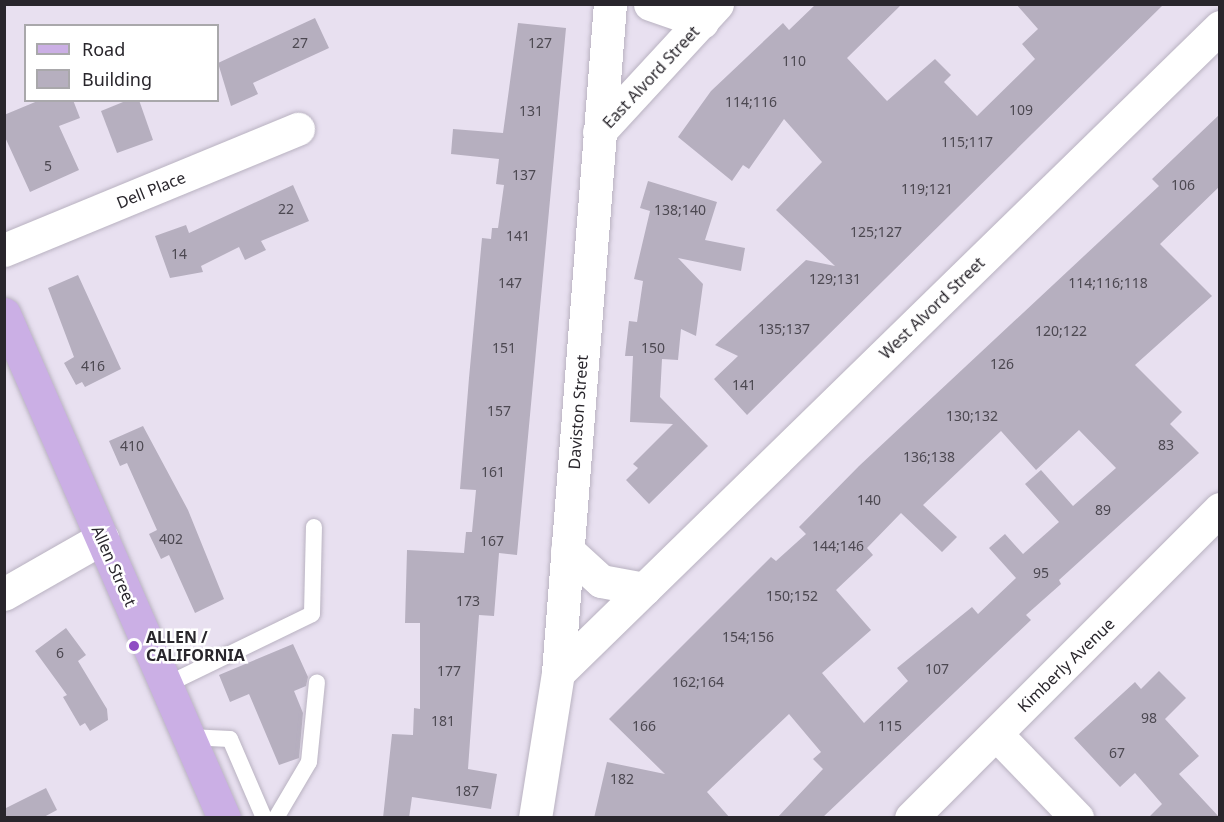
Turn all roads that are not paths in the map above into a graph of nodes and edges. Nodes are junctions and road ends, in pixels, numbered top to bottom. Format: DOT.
graph roads {
  1 [pos="610,4"];
  2 [pos="650,4"];
  3 [pos="709,13"];
  4 [pos="1220,27"];
  5 [pos="298,129"];
  6 [pos="599,132"];
  7 [pos="4,250"];
  8 [pos="4,314"];
  9 [pos="1220,510"];
  10 [pos="314,527"];
  11 [pos="102,538"];
  12 [pos="567,550"];
  13 [pos="644,589"];
  14 [pos="4,594"];
  15 [pos="558,673"];
  16 [pos="317,682"];
  17 [pos="166,685"];
  18 [pos="996,734"];
  19 [pos="189,736"];
  20 [pos="222,817"];
  21 [pos="264,818"];
  22 [pos="276,818"];
  23 [pos="535,818"];
  24 [pos="911,818"];
  25 [pos="1077,818"];
  1 -- 6 [label="street, Daviston Street"];
  2 -- 3 [label="street, East Alvord Street"];
  3 -- 6 [label="street, East Alvord Street"];
  4 -- 13 [label="street, West Alvord Street"];
  5 -- 7 [label="street, Dell Place"];
  6 -- 12 [label="street, Daviston Street"];
  8 -- 11 [label="main road, Allen Street"];
  9 -- 18 [label="street, Kimberly Avenue"];
  10 -- 17 [label="lane"];
  11 -- 14 [label="street"];
  11 -- 17 [label="main road, Allen Street"];
  12 -- 13 [label="street"];
  12 -- 15 [label="street, Daviston Street"];
  13 -- 15 [label="street, West Alvord Street"];
  15 -- 23 [label="street, Daviston Street"];
  16 -- 22 [label="lane"];
  17 -- 19 [label="main road, Allen Street"];
  18 -- 24 [label="street, Kimberly Avenue"];
  18 -- 25 [label="street"];
  19 -- 20 [label="main road, Allen Street"];
  19 -- 21 [label="lane"];
}
